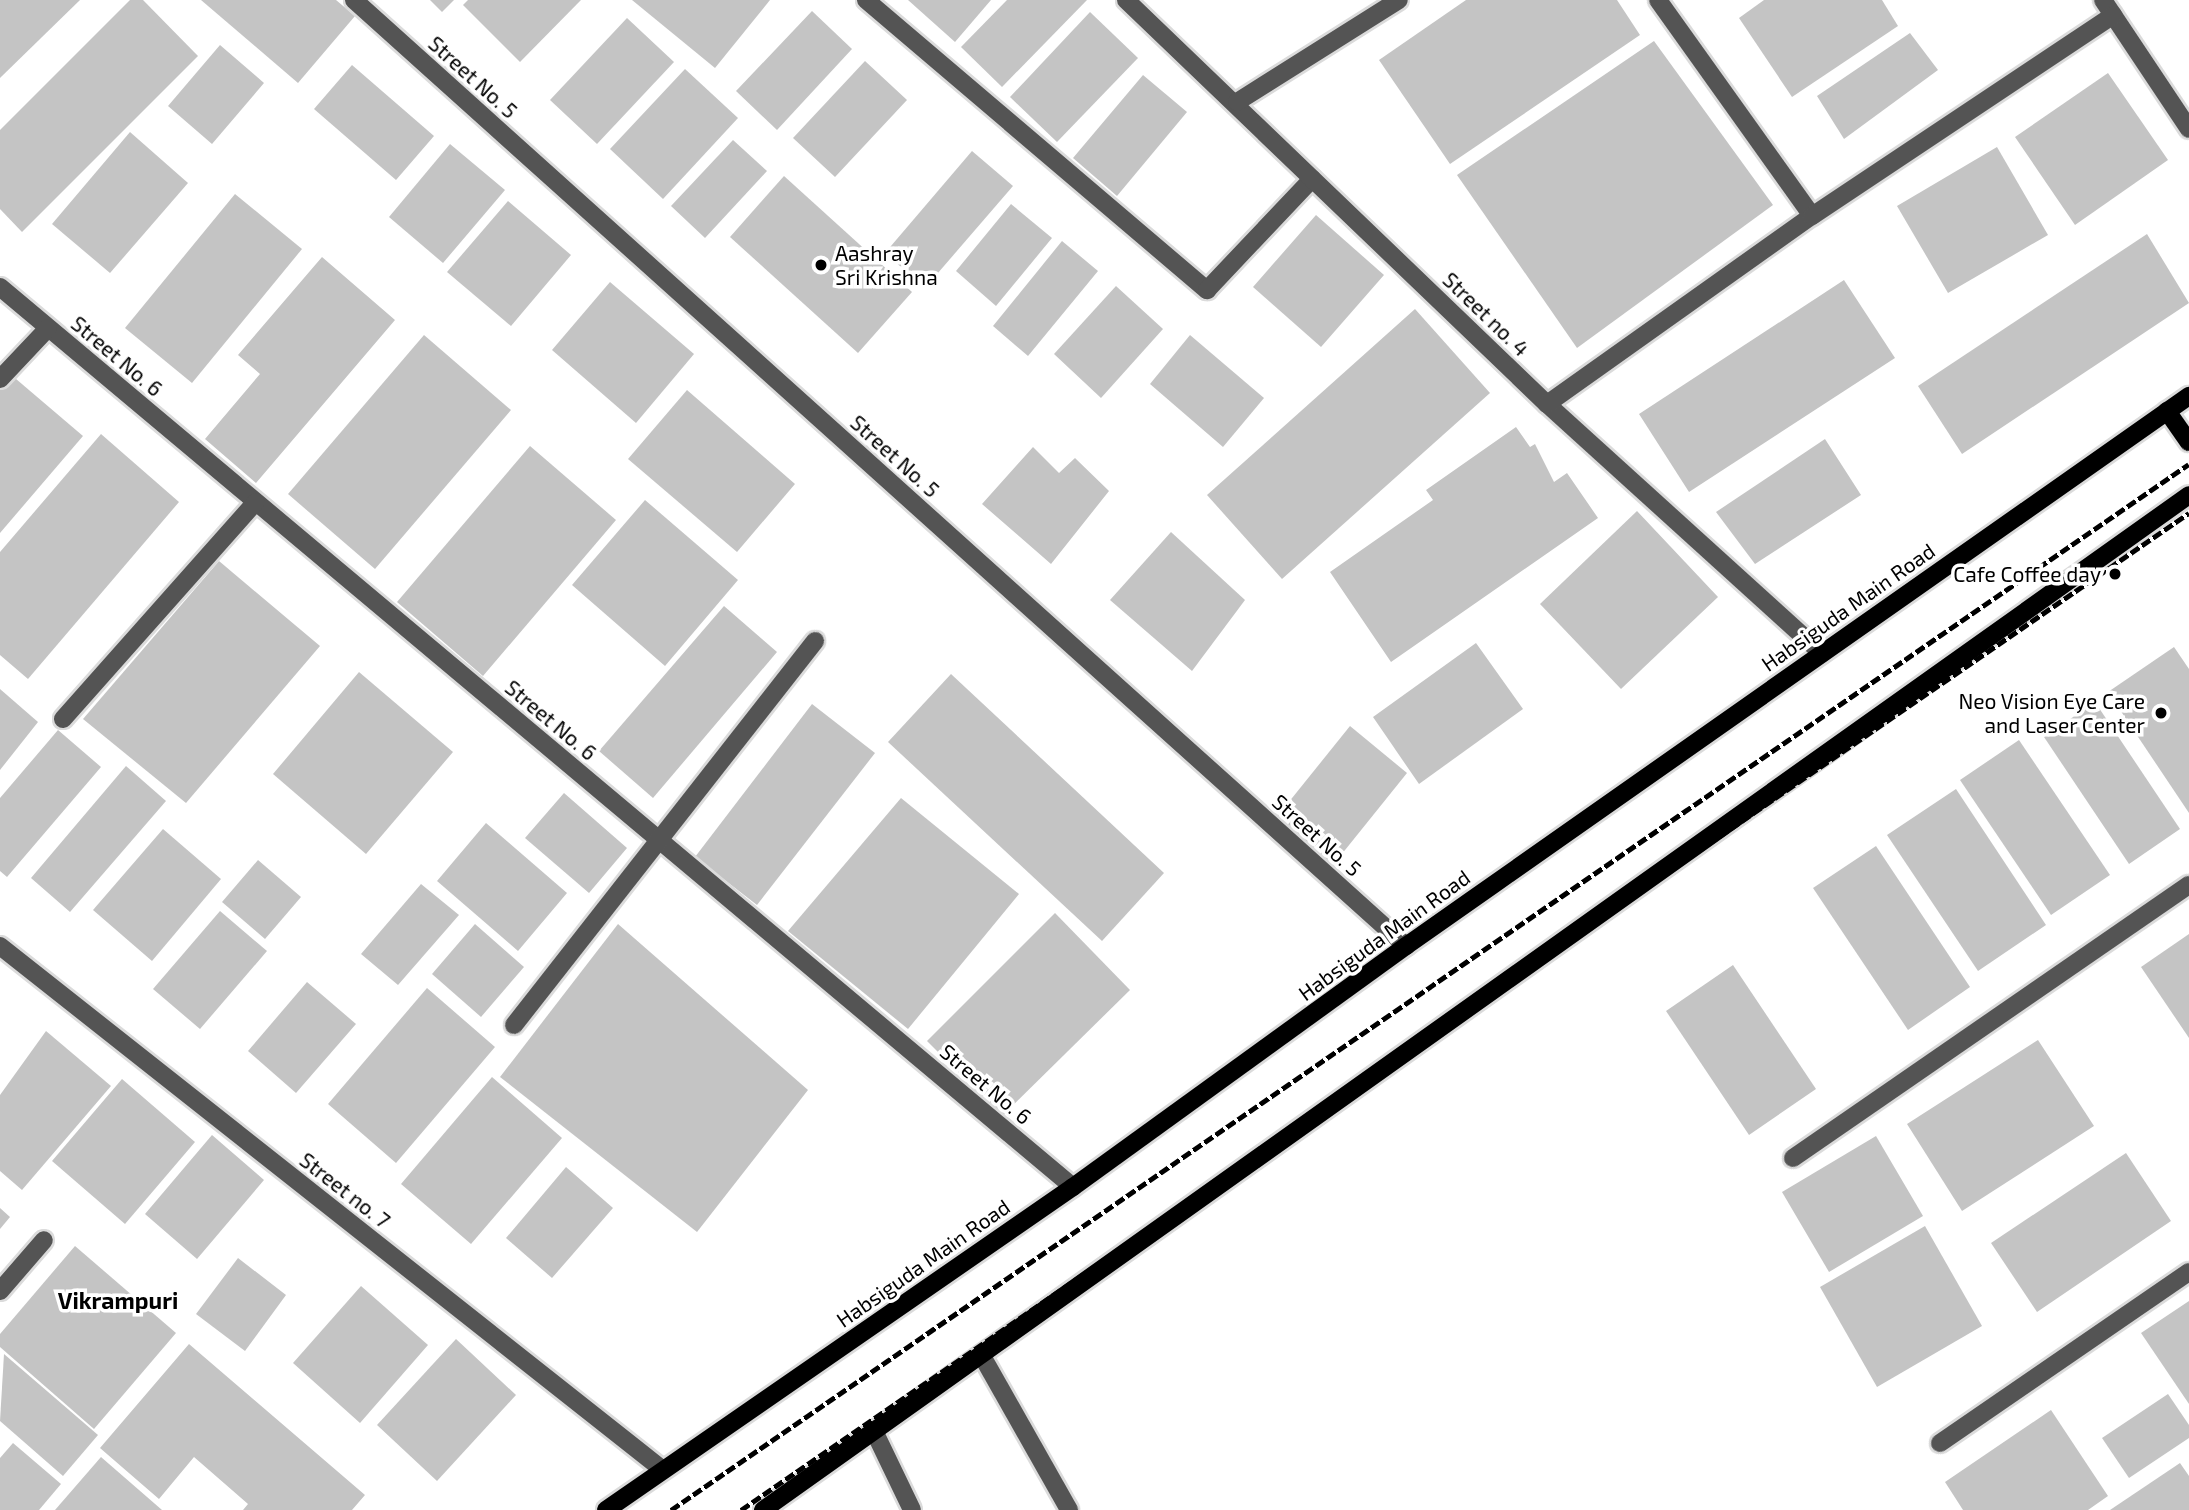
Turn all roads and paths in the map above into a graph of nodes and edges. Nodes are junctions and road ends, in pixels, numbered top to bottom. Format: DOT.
graph roads {
  1 [pos="354,0"];
  2 [pos="866,0"];
  3 [pos="1126,0"];
  4 [pos="1399,0"];
  5 [pos="1658,0"];
  6 [pos="2108,8"];
  7 [pos="1237,102"];
  8 [pos="2189,129"];
  9 [pos="1312,179"];
  10 [pos="1812,216"];
  11 [pos="0,287"];
  12 [pos="48,328"];
  13 [pos="0,379"];
  14 [pos="2189,396"];
  15 [pos="1547,404"];
  16 [pos="2167,411"];
  17 [pos="2189,442"];
  18 [pos="2189,495"];
  19 [pos="256,502"];
  20 [pos="815,640"];
  21 [pos="1822,653"];
  22 [pos="63,719"];
  23 [pos="660,841"];
  24 [pos="2189,885"];
  25 [pos="0,946"];
  26 [pos="1406,946"];
  27 [pos="514,1025"];
  28 [pos="1793,1158"];
  29 [pos="1073,1187"];
  30 [pos="44,1240"];
  31 [pos="2189,1272"];
  32 [pos="0,1291"];
  33 [pos="982,1356"];
  34 [pos="874,1433"];
  35 [pos="1940,1443"];
  36 [pos="663,1470"];
  37 [pos="606,1510"];
  38 [pos="763,1510"];
  39 [pos="912,1510"];
  40 [pos="1069,1510"];
  1 -- 26 [label="street, Street No. 5"];
  2 -- 9 [label="street"];
  3 -- 7 [label="street, Street no. 4"];
  4 -- 7 [label="street"];
  5 -- 10 [label="street"];
  6 -- 8 [label="street"];
  6 -- 10 [label="street"];
  7 -- 9 [label="street, Street no. 4"];
  9 -- 15 [label="street, Street no. 4"];
  10 -- 15 [label="street"];
  11 -- 12 [label="street, Street No. 6"];
  12 -- 13 [label="street"];
  12 -- 19 [label="street, Street No. 6"];
  14 -- 16 [label="main road, Habsiguda Main Road"];
  15 -- 21 [label="street, Street no. 4"];
  16 -- 17 [label="main road"];
  16 -- 21 [label="main road, Habsiguda Main Road"];
  18 -- 33 [label="main road"];
  19 -- 22 [label="street"];
  19 -- 23 [label="street, Street No. 6"];
  20 -- 23 [label="street"];
  21 -- 26 [label="main road, Habsiguda Main Road"];
  23 -- 27 [label="street"];
  23 -- 29 [label="street, Street No. 6"];
  24 -- 28 [label="street"];
  25 -- 36 [label="street, Street no. 7"];
  26 -- 29 [label="main road, Habsiguda Main Road"];
  29 -- 36 [label="main road, Habsiguda Main Road"];
  30 -- 32 [label="street"];
  31 -- 35 [label="street"];
  33 -- 34 [label="main road"];
  33 -- 40 [label="street"];
  34 -- 38 [label="main road"];
  34 -- 39 [label="street"];
  36 -- 37 [label="main road, Habsiguda Main Road"];
}
